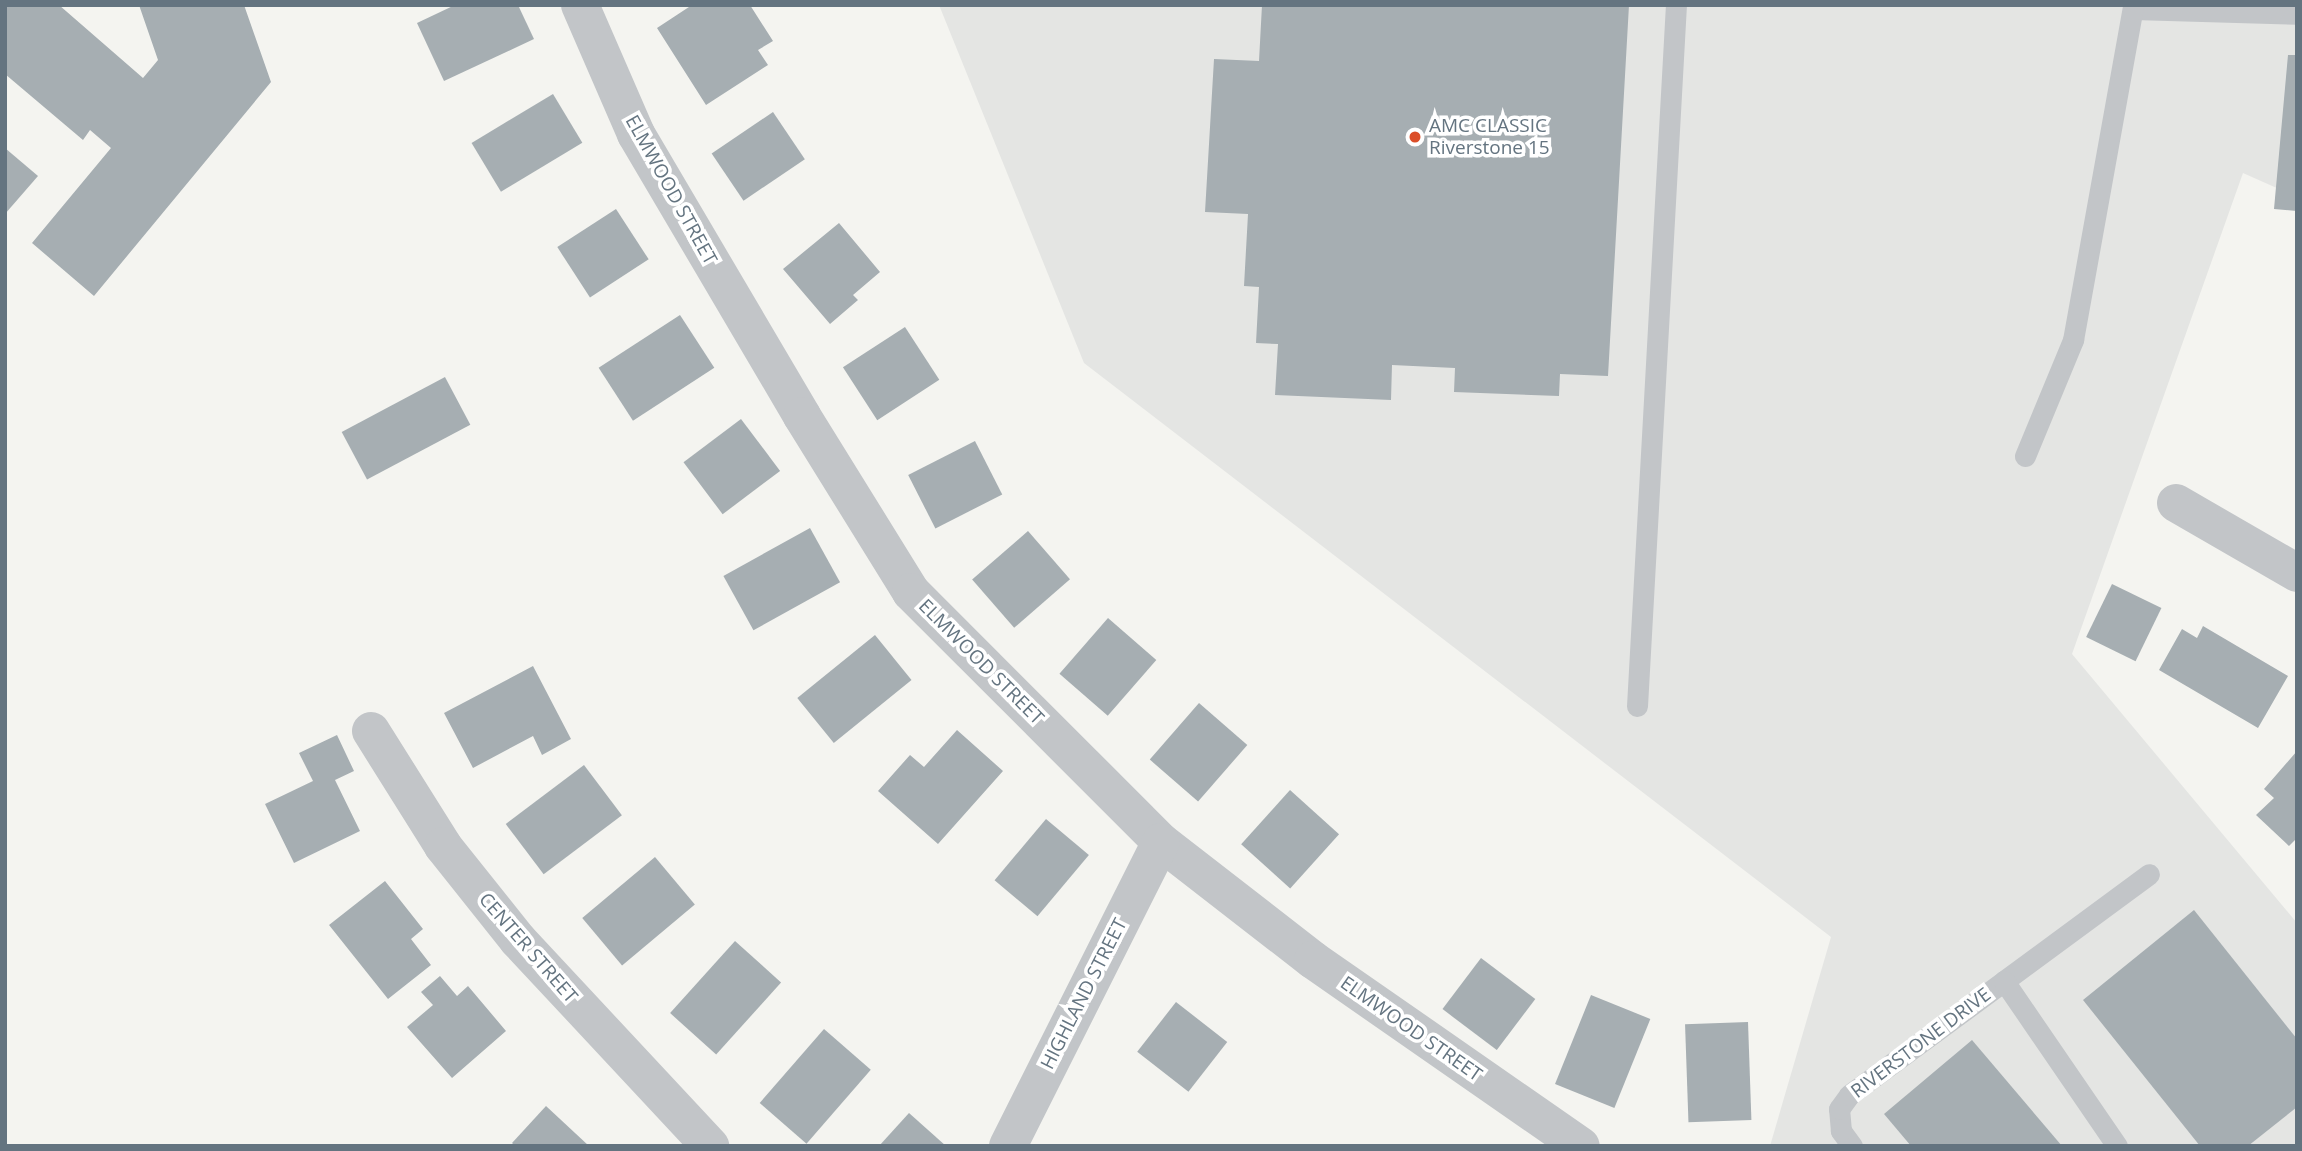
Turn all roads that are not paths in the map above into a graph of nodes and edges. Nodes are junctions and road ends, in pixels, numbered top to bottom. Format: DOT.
graph roads {
  1 [pos="580,5"];
  2 [pos="1676,5"];
  3 [pos="2133,7"];
  4 [pos="2297,14"];
  5 [pos="2025,456"];
  6 [pos="2176,503"];
  7 [pos="2297,573"];
  8 [pos="1637,706"];
  9 [pos="371,731"];
  10 [pos="1161,842"];
  11 [pos="2149,874"];
  12 [pos="2004,981"];
  13 [pos="710,1146"];
  14 [pos="1008,1146"];
  15 [pos="1581,1146"];
  16 [pos="1852,1146"];
  17 [pos="2117,1146"];
  1 -- 10 [label="street, ELMWOOD STREET"];
  2 -- 8 [label="lane"];
  3 -- 4 [label="lane"];
  3 -- 5 [label="lane"];
  6 -- 7 [label="street"];
  9 -- 13 [label="street, CENTER STREET"];
  10 -- 14 [label="street, HIGHLAND STREET"];
  10 -- 15 [label="street, ELMWOOD STREET"];
  11 -- 12 [label="lane, RIVERSTONE DRIVE"];
  12 -- 16 [label="lane, RIVERSTONE DRIVE"];
  12 -- 17 [label="lane, RIVERSTONE DRIVE"];
}
